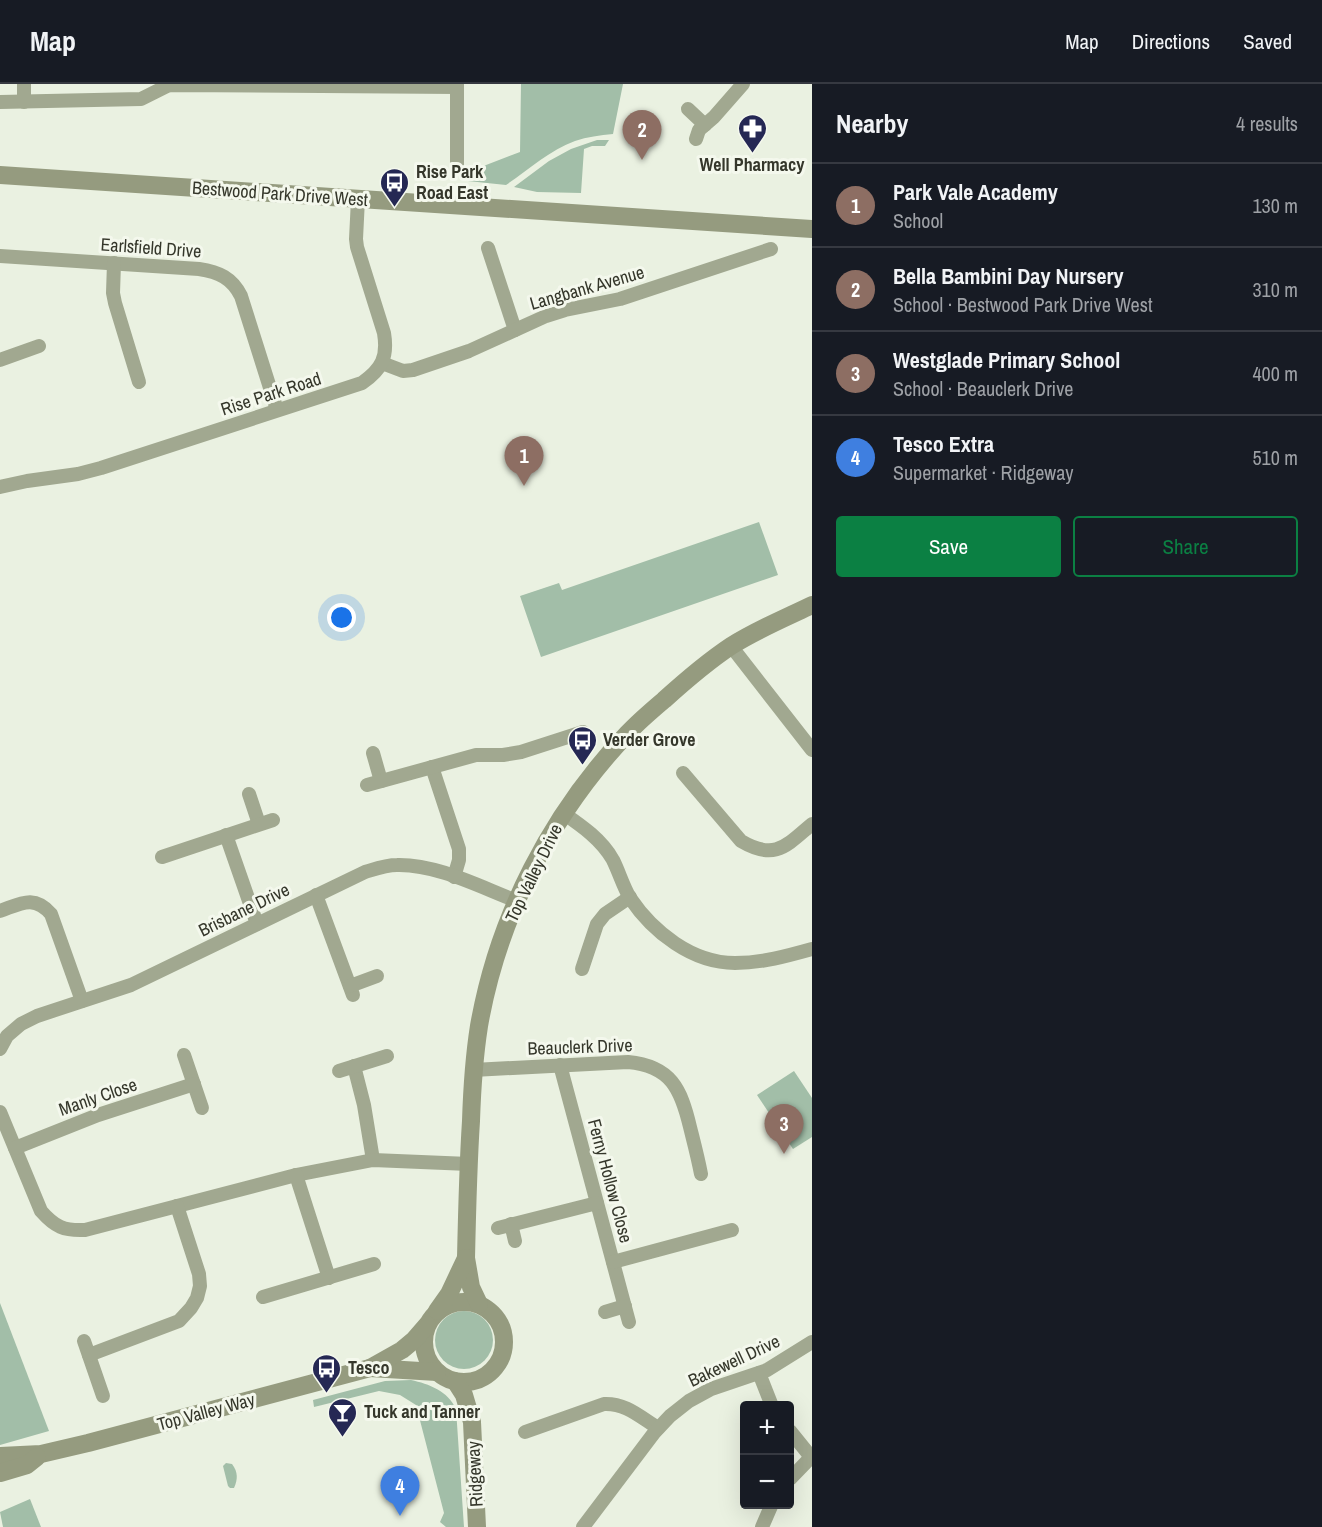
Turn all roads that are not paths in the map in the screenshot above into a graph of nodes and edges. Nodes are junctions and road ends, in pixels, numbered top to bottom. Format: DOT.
graph roads {
  1 [pos="24,84"];
  2 [pos="743,84"];
  3 [pos="222,85"];
  4 [pos="457,85"];
  5 [pos="0,102"];
  6 [pos="24,102"];
  7 [pos="688,109"];
  8 [pos="705,125"];
  9 [pos="696,139"];
  10 [pos="457,166"];
  11 [pos="0,175"];
  12 [pos="358,199"];
  13 [pos="812,229"];
  14 [pos="488,248"];
  15 [pos="771,249"];
  16 [pos="0,256"];
  17 [pos="114,263"];
  18 [pos="515,330"];
  19 [pos="39,346"];
  20 [pos="0,360"];
  21 [pos="382,363"];
  22 [pos="139,382"];
  23 [pos="278,410"];
  24 [pos="0,487"];
  25 [pos="812,605"];
  26 [pos="731,646"];
  27 [pos="583,732"];
  28 [pos="812,750"];
  29 [pos="374,753"];
  30 [pos="432,767"];
  31 [pos="683,773"];
  32 [pos="249,794"];
  33 [pos="563,813"];
  34 [pos="273,820"];
  35 [pos="259,824"];
  36 [pos="812,825"];
  37 [pos="226,835"];
  38 [pos="162,857"];
  39 [pos="454,876"];
  40 [pos="316,895"];
  41 [pos="630,897"];
  42 [pos="517,901"];
  43 [pos="0,911"];
  44 [pos="257,924"];
  45 [pos="808,955"];
  46 [pos="582,969"];
  47 [pos="377,976"];
  48 [pos="82,1001"];
  49 [pos="0,1049"];
  50 [pos="184,1054"];
  51 [pos="387,1056"];
  52 [pos="560,1065"];
  53 [pos="354,1066"];
  54 [pos="473,1070"];
  55 [pos="339,1071"];
  56 [pos="194,1084"];
  57 [pos="202,1108"];
  58 [pos="0,1112"];
  59 [pos="15,1148"];
  60 [pos="373,1160"];
  61 [pos="469,1164"];
  62 [pos="701,1174"];
  63 [pos="296,1175"];
  64 [pos="597,1203"];
  65 [pos="177,1206"];
  66 [pos="723,1228"];
  67 [pos="515,1241"];
  68 [pos="466,1258"];
  69 [pos="613,1262"];
  70 [pos="374,1264"];
  71 [pos="329,1278"];
  72 [pos="274,1299"];
  73 [pos="479,1304"];
  74 [pos="625,1306"];
  75 [pos="604,1312"];
  76 [pos="431,1319"];
  77 [pos="629,1322"];
  78 [pos="84,1341"];
  79 [pos="812,1342"];
  80 [pos="89,1355"];
  81 [pos="370,1368"];
  82 [pos="437,1372"];
  83 [pos="759,1373"];
  84 [pos="488,1374"];
  85 [pos="455,1381"];
  86 [pos="102,1396"];
  87 [pos="770,1401"];
  88 [pos="533,1413"];
  89 [pos="472,1422"];
  90 [pos="658,1428"];
  91 [pos="794,1437"];
  92 [pos="41,1454"];
  93 [pos="0,1456"];
  94 [pos="811,1457"];
  95 [pos="0,1473"];
  96 [pos="794,1474"];
  97 [pos="770,1509"];
  98 [pos="477,1527"];
  99 [pos="583,1527"];
  100 [pos="762,1527"];
  1 -- 6 [label="street"];
  2 -- 8 [label="street"];
  3 -- 4 [label="street"];
  3 -- 6 [label="street"];
  4 -- 10 [label="street"];
  5 -- 6 [label="street"];
  7 -- 8 [label="street"];
  8 -- 9 [label="street"];
  11 -- 12 [label="street, Bestwood Park Drive West"];
  12 -- 13 [label="street, Bestwood Park Drive West"];
  12 -- 21 [label="street"];
  14 -- 18 [label="street"];
  15 -- 18 [label="street, Langbank Avenue"];
  16 -- 17 [label="street, Earlsfield Drive"];
  17 -- 22 [label="street"];
  17 -- 23 [label="street, Earlsfield Drive"];
  18 -- 21 [label="street, Langbank Avenue"];
  19 -- 20 [label="street"];
  21 -- 23 [label="street, Rise Park Road"];
  23 -- 24 [label="street, Rise Park Road"];
  25 -- 26 [label="street, Top Valley Drive"];
  26 -- 28 [label="street"];
  26 -- 33 [label="street, Top Valley Drive"];
  27 -- 30 [label="street"];
  29 -- 30 [label="street"];
  30 -- 39 [label="street"];
  31 -- 36 [label="street"];
  32 -- 35 [label="street"];
  33 -- 41 [label="street"];
  33 -- 42 [label="street, Top Valley Drive"];
  34 -- 35 [label="street"];
  35 -- 37 [label="street"];
  37 -- 38 [label="street"];
  37 -- 44 [label="street"];
  39 -- 40 [label="street, Brisbane Drive"];
  39 -- 42 [label="street, Brisbane Drive"];
  40 -- 44 [label="street, Brisbane Drive"];
  40 -- 47 [label="street"];
  41 -- 45 [label="street"];
  41 -- 46 [label="street"];
  42 -- 54 [label="street, Top Valley Drive"];
  43 -- 48 [label="street"];
  44 -- 48 [label="street, Brisbane Drive"];
  48 -- 49 [label="street, Brisbane Drive"];
  50 -- 56 [label="street"];
  51 -- 53 [label="street"];
  52 -- 54 [label="street, Beauclerk Drive"];
  52 -- 62 [label="street, Beauclerk Drive"];
  52 -- 64 [label="street, Ferny Hollow Close"];
  53 -- 55 [label="street"];
  53 -- 60 [label="street"];
  54 -- 61 [label="street, Top Valley Drive"];
  56 -- 57 [label="street"];
  56 -- 59 [label="street, Manly Close"];
  58 -- 59 [label="street"];
  59 -- 65 [label="street"];
  60 -- 61 [label="street"];
  60 -- 63 [label="street"];
  61 -- 68 [label="street, Top Valley Drive"];
  63 -- 65 [label="street"];
  63 -- 71 [label="street"];
  64 -- 67 [label="street"];
  64 -- 69 [label="street, Ferny Hollow Close"];
  65 -- 80 [label="street"];
  66 -- 69 [label="street"];
  68 -- 73 [label="street, Top Valley Drive"];
  68 -- 76 [label="street, Top Valley Drive"];
  69 -- 74 [label="street, Ferny Hollow Close"];
  70 -- 71 [label="street"];
  71 -- 72 [label="street"];
  73 -- 76 [label="street"];
  73 -- 84 [label="street"];
  74 -- 75 [label="street"];
  74 -- 77 [label="street, Ferny Hollow Close"];
  76 -- 81 [label="street, Top Valley Way"];
  76 -- 82 [label="street"];
  78 -- 80 [label="street"];
  79 -- 83 [label="street, Bakewell Drive"];
  80 -- 86 [label="street"];
  81 -- 82 [label="street, Top Valley Way"];
  81 -- 92 [label="street, Top Valley Way"];
  82 -- 85 [label="street"];
  83 -- 87 [label="street"];
  83 -- 90 [label="street, Bakewell Drive"];
  84 -- 85 [label="street"];
  84 -- 89 [label="street, Ridgeway"];
  85 -- 89 [label="street, Ridgeway"];
  88 -- 90 [label="street"];
  89 -- 98 [label="street, Ridgeway"];
  90 -- 99 [label="street, Bakewell Drive"];
  91 -- 94 [label="street"];
  92 -- 93 [label="street"];
  92 -- 95 [label="street"];
  94 -- 96 [label="street"];
  97 -- 100 [label="street"];
}
